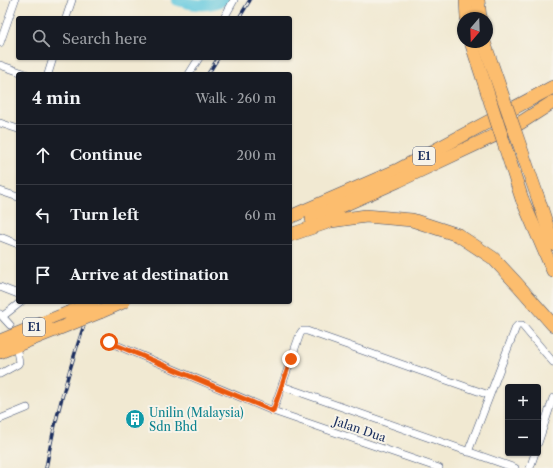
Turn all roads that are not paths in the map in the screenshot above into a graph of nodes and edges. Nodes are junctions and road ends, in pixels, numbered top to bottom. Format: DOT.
graph roads {
  1 [pos="15,0"];
  2 [pos="72,0"];
  3 [pos="234,0"];
  4 [pos="466,0"];
  5 [pos="478,0"];
  6 [pos="467,12"];
  7 [pos="479,12"];
  8 [pos="67,16"];
  9 [pos="225,16"];
  10 [pos="0,44"];
  11 [pos="472,48"];
  12 [pos="486,48"];
  13 [pos="52,60"];
  14 [pos="198,60"];
  15 [pos="0,65"];
  16 [pos="20,72"];
  17 [pos="49,72"];
  18 [pos="190,72"];
  19 [pos="553,87"];
  20 [pos="553,102"];
  21 [pos="0,123"];
  22 [pos="16,128"];
  23 [pos="0,191"];
  24 [pos="16,196"];
  25 [pos="292,216"];
  26 [pos="292,228"];
  27 [pos="292,234"];
  28 [pos="0,237"];
  29 [pos="16,243"];
  30 [pos="553,244"];
  31 [pos="553,271"];
  32 [pos="0,287"];
  33 [pos="16,293"];
  34 [pos="19,304"];
  35 [pos="114,304"];
  36 [pos="96,307"];
  37 [pos="5,320"];
  38 [pos="553,325"];
  39 [pos="0,341"];
  40 [pos="109,342"];
  41 [pos="0,352"];
  42 [pos="16,354"];
  43 [pos="553,362"];
  44 [pos="0,374"];
  45 [pos="282,386"];
  46 [pos="489,395"];
  47 [pos="553,398"];
  48 [pos="27,408"];
  49 [pos="273,411"];
  50 [pos="0,419"];
  51 [pos="541,434"];
  52 [pos="468,452"];
  53 [pos="534,456"];
  54 [pos="439,468"];
  55 [pos="515,468"];
  56 [pos="530,468"];
  1 -- 10 [label="street"];
  2 -- 8 [label="street"];
  3 -- 9 [label="street"];
  4 -- 6 [label="highway"];
  5 -- 7 [label="highway"];
  11 -- 31 [label="highway, bridge"];
  12 -- 30 [label="highway, bridge"];
  13 -- 17 [label="street"];
  14 -- 18 [label="street"];
  15 -- 16 [label="street"];
  19 -- 25 [label="highway, E1"];
  20 -- 26 [label="highway, E1"];
  21 -- 22 [label="street"];
  23 -- 24 [label="street"];
  27 -- 38 [label="highway"];
  28 -- 29 [label="street"];
  32 -- 33 [label="street"];
  34 -- 37 [label="street"];
  35 -- 36 [label="highway, E1"];
  36 -- 39 [label="highway, E1, bridge"];
  36 -- 41 [label="highway, E1, bridge"];
  40 -- 49 [label="street, Jalan Dua"];
  42 -- 44 [label="street"];
  43 -- 46 [label="street"];
  45 -- 46 [label="street"];
  45 -- 49 [label="street"];
  45 -- 52 [label="street"];
  46 -- 52 [label="street"];
  47 -- 51 [label="street"];
  48 -- 50 [label="street"];
  49 -- 54 [label="street, Jalan Dua"];
  52 -- 55 [label="street"];
  53 -- 56 [label="street"];
}
